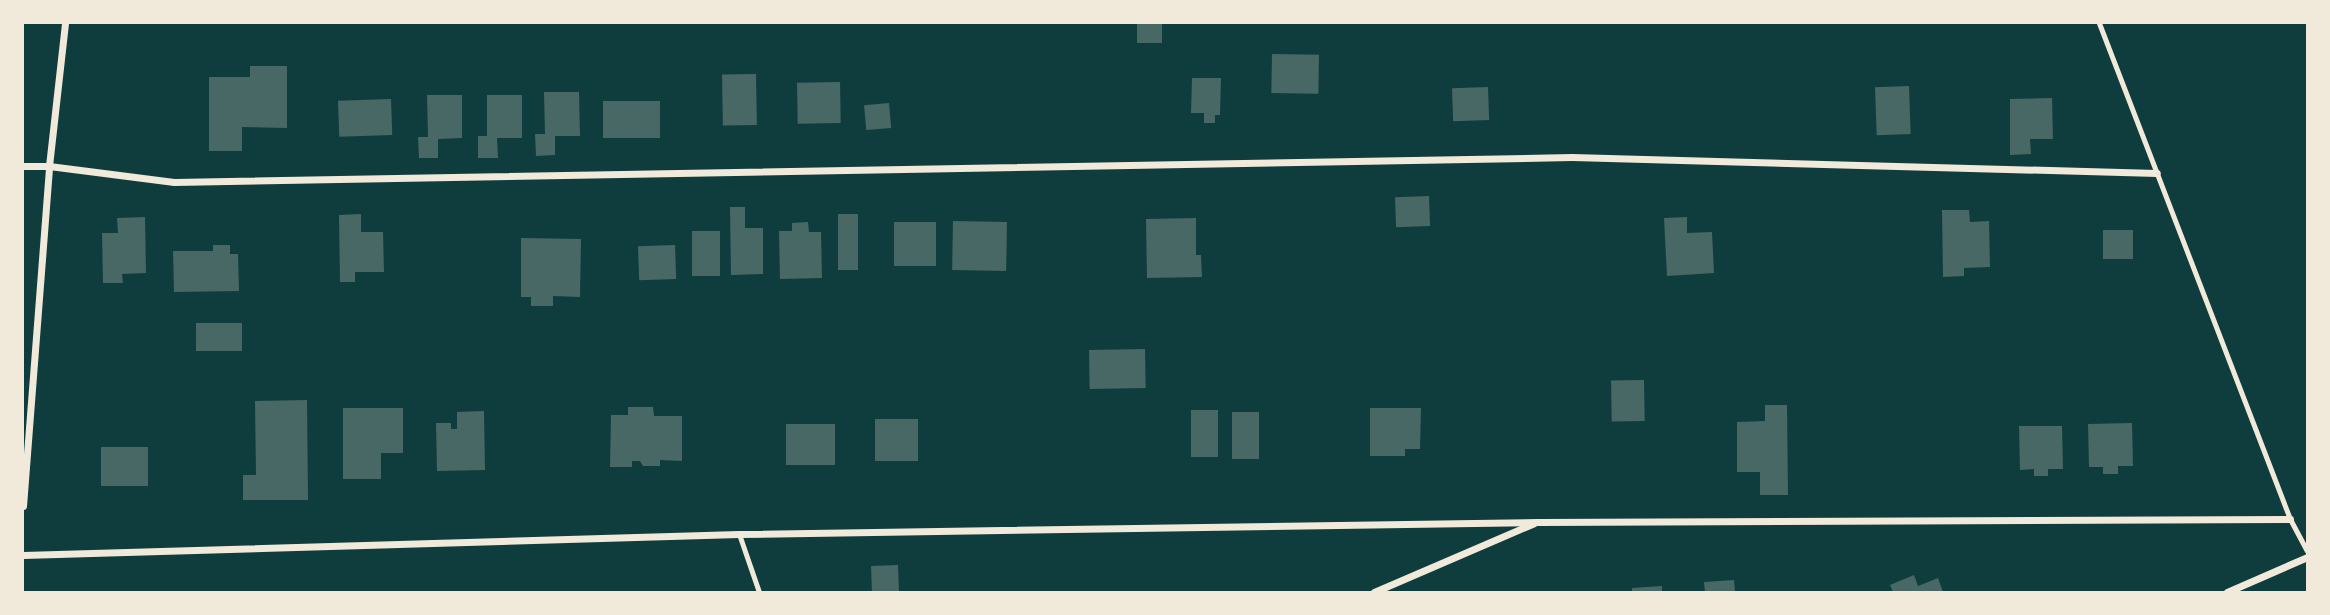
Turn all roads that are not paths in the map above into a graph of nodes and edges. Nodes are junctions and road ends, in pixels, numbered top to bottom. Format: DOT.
graph roads {
  1 [pos="65,23"];
  2 [pos="2099,23"];
  3 [pos="23,166"];
  4 [pos="49,166"];
  5 [pos="2157,173"];
  6 [pos="23,506"];
  7 [pos="2290,519"];
  8 [pos="1538,522"];
  9 [pos="739,534"];
  10 [pos="2307,551"];
  11 [pos="23,555"];
  12 [pos="2307,557"];
  13 [pos="759,592"];
  14 [pos="1374,592"];
  15 [pos="2227,592"];
  1 -- 4 [label="street"];
  2 -- 5 [label="lane"];
  3 -- 4 [label="street"];
  4 -- 5 [label="street"];
  4 -- 6 [label="street"];
  5 -- 7 [label="lane"];
  7 -- 8 [label="street"];
  7 -- 10 [label="lane"];
  8 -- 9 [label="street"];
  8 -- 14 [label="street"];
  9 -- 11 [label="street"];
  9 -- 13 [label="lane"];
  12 -- 15 [label="street"];
}
